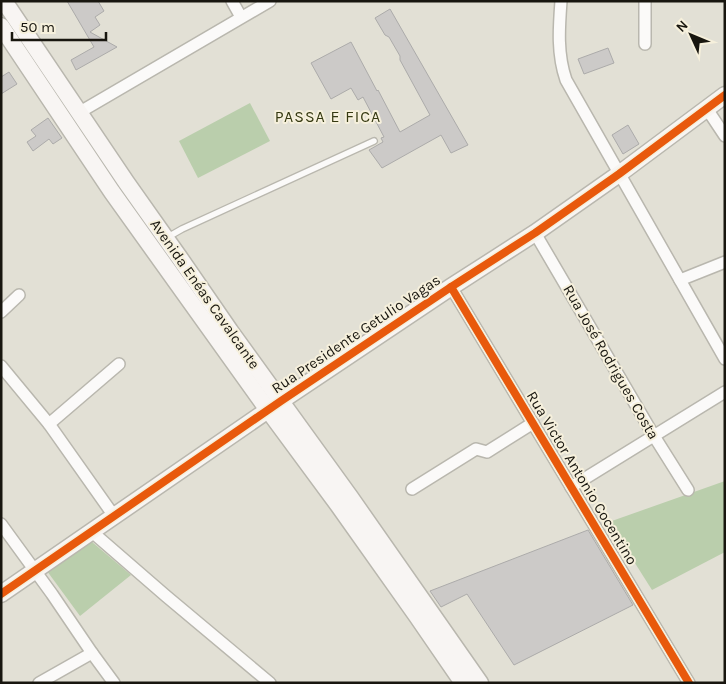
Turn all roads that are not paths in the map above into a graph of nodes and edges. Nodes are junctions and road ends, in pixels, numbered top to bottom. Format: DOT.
graph roads {
  1 [pos="4,1"];
  2 [pos="232,1"];
  3 [pos="270,1"];
  4 [pos="561,1"];
  5 [pos="645,1"];
  6 [pos="242,17"];
  7 [pos="1,26"];
  8 [pos="645,44"];
  9 [pos="725,95"];
  10 [pos="707,109"];
  11 [pos="80,112"];
  12 [pos="725,136"];
  13 [pos="374,141"];
  14 [pos="619,174"];
  15 [pos="126,182"];
  16 [pos="112,192"];
  17 [pos="535,233"];
  18 [pos="166,238"];
  19 [pos="725,262"];
  20 [pos="680,280"];
  21 [pos="452,287"];
  22 [pos="19,295"];
  23 [pos="1,312"];
  24 [pos="224,335"];
  25 [pos="725,359"];
  26 [pos="119,364"];
  27 [pos="1,366"];
  28 [pos="725,392"];
  29 [pos="274,406"];
  30 [pos="533,423"];
  31 [pos="49,424"];
  32 [pos="654,436"];
  33 [pos="571,487"];
  34 [pos="412,489"];
  35 [pos="688,490"];
  36 [pos="114,516"];
  37 [pos="1,524"];
  38 [pos="92,531"];
  39 [pos="35,571"];
  40 [pos="1,594"];
  41 [pos="92,652"];
  42 [pos="472,682"];
  43 [pos="39,683"];
  44 [pos="114,683"];
  45 [pos="270,683"];
  46 [pos="690,683"];
  1 -- 11 [label="main road, Avenida Enéas Cavalcante"];
  2 -- 6 [label="street"];
  3 -- 6 [label="street"];
  4 -- 14 [label="street"];
  5 -- 8 [label="street"];
  6 -- 11 [label="street"];
  7 -- 16 [label="main road, Avenida Enéas Cavalcante"];
  9 -- 10 [label="main road, Rua Presidente Getulio Vagas"];
  10 -- 12 [label="street"];
  10 -- 14 [label="main road, Rua Presidente Getulio Vagas"];
  11 -- 15 [label="main road, Avenida Enéas Cavalcante"];
  13 -- 18 [label="lane"];
  14 -- 17 [label="main road, Rua Presidente Getulio Vagas"];
  14 -- 20 [label="street"];
  15 -- 16 [label="main road"];
  15 -- 18 [label="main road, Avenida Enéas Cavalcante"];
  16 -- 24 [label="main road, Avenida Enéas Cavalcante"];
  17 -- 21 [label="main road, Rua Presidente Getulio Vagas"];
  17 -- 32 [label="street, Rua José Rodrigues Costa"];
  18 -- 24 [label="main road, Avenida Enéas Cavalcante"];
  19 -- 20 [label="street"];
  20 -- 25 [label="street"];
  21 -- 29 [label="main road, Rua Presidente Getulio Vagas"];
  21 -- 30 [label="street, Rua Victor Antonio Cocentino"];
  22 -- 23 [label="street"];
  24 -- 29 [label="main road, Avenida Enéas Cavalcante"];
  26 -- 31 [label="street"];
  27 -- 31 [label="street"];
  28 -- 32 [label="street"];
  29 -- 36 [label="main road, Rua Presidente Getulio Vagas"];
  29 -- 42 [label="main road, Avenida Enéas Cavalcante"];
  30 -- 33 [label="street, Rua Victor Antonio Cocentino"];
  30 -- 34 [label="street"];
  31 -- 36 [label="street"];
  32 -- 33 [label="street"];
  32 -- 35 [label="street, Rua José Rodrigues Costa"];
  33 -- 46 [label="street, Rua Victor Antonio Cocentino"];
  36 -- 38 [label="main road, Rua Presidente Getulio Vagas"];
  37 -- 39 [label="street"];
  38 -- 39 [label="main road, Rua Presidente Getulio Vagas"];
  38 -- 45 [label="street"];
  39 -- 40 [label="main road, Rua Presidente Getulio Vagas"];
  39 -- 41 [label="street"];
  41 -- 43 [label="street"];
  41 -- 44 [label="street"];
}
